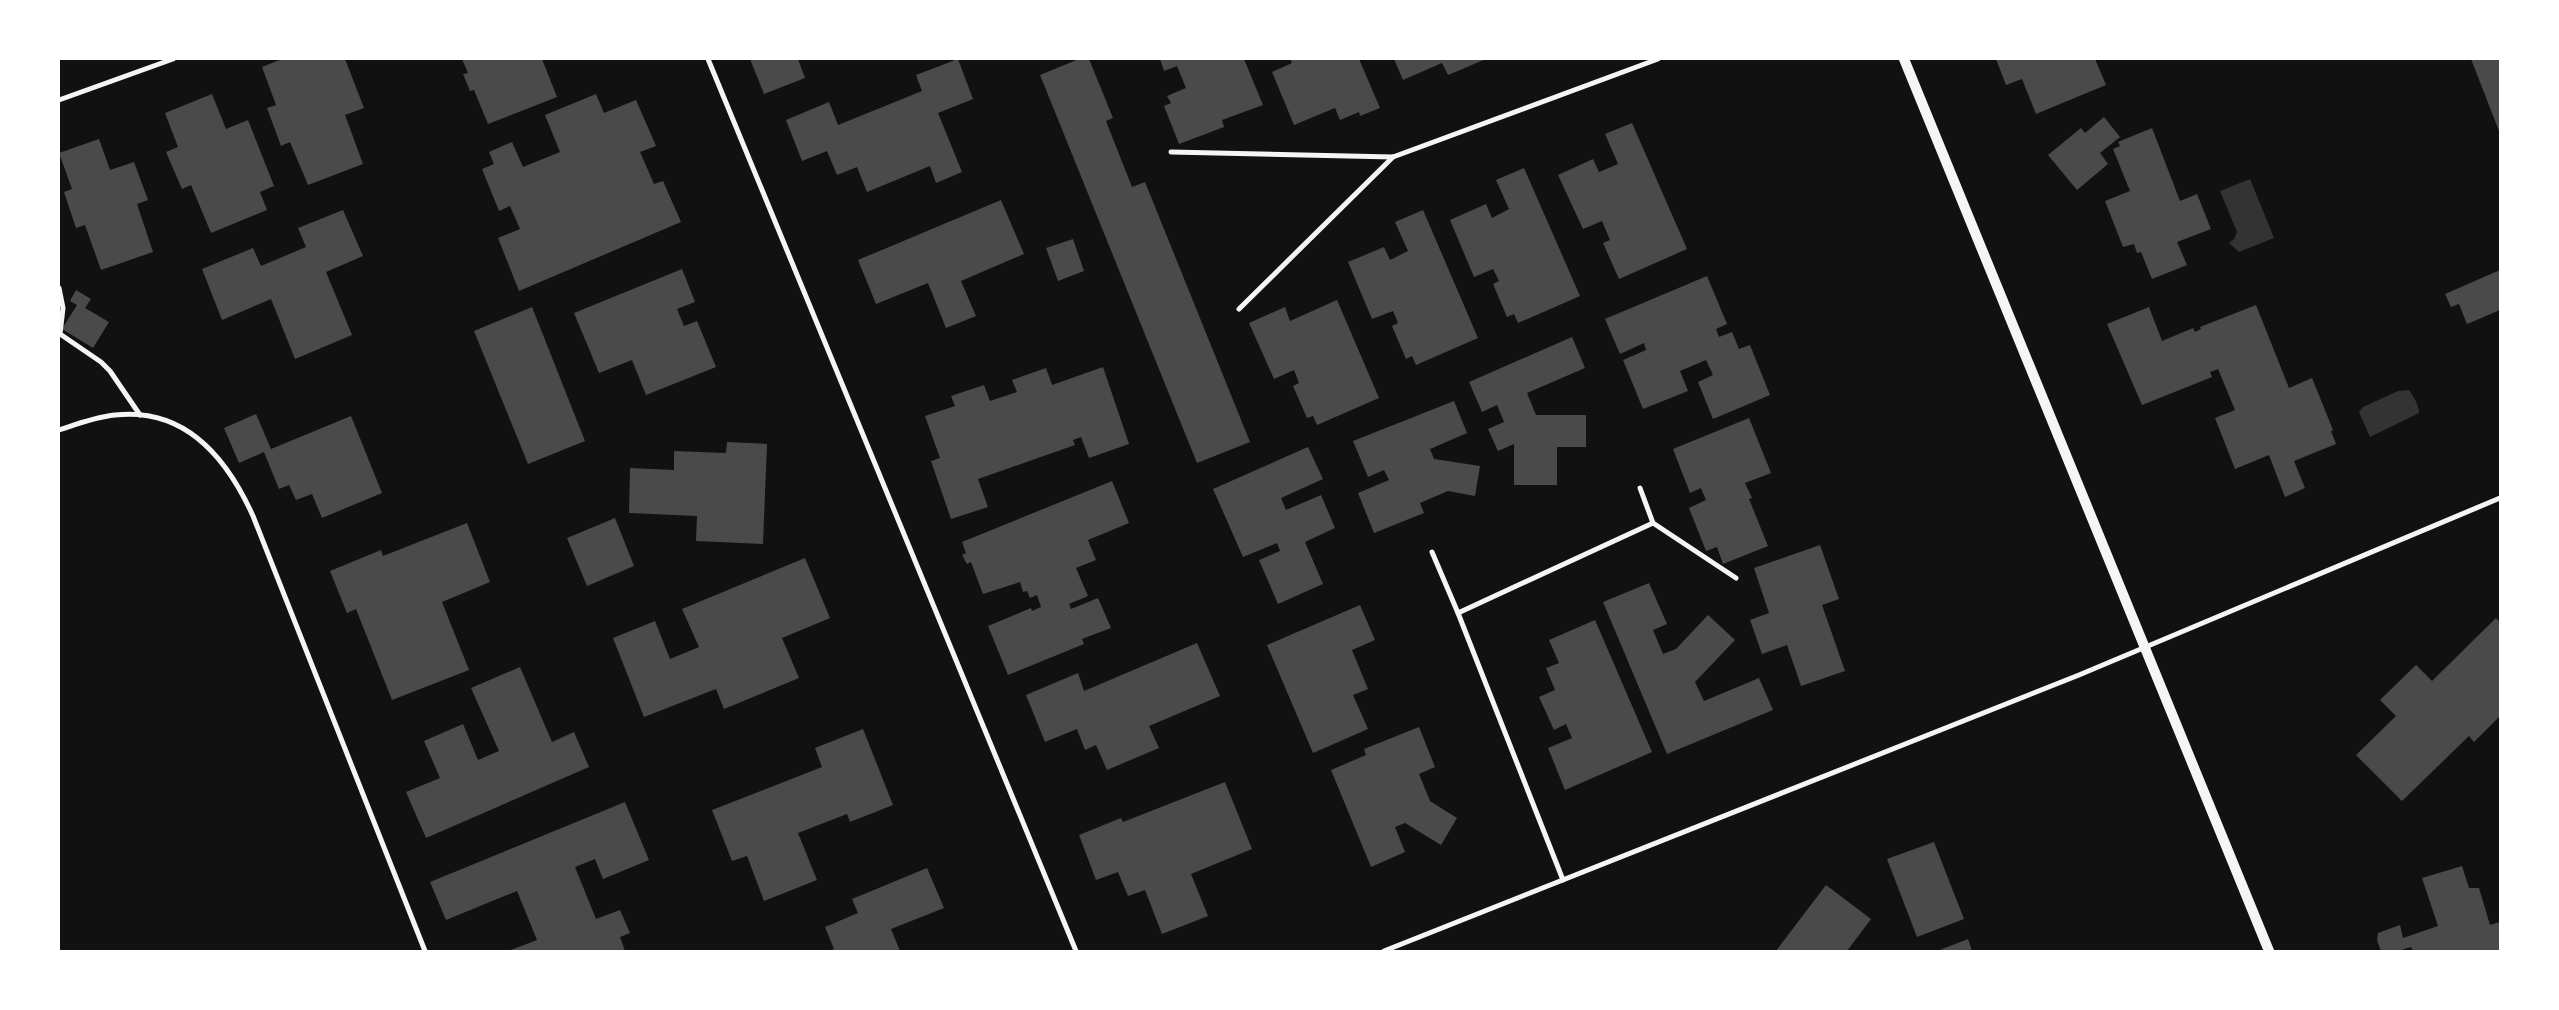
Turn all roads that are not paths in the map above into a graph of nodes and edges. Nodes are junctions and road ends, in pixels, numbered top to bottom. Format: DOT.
graph roads {
  1 [pos="173,59"];
  2 [pos="708,59"];
  3 [pos="1658,59"];
  4 [pos="1904,59"];
  5 [pos="59,100"];
  6 [pos="1171,152"];
  7 [pos="1393,157"];
  8 [pos="59,288"];
  9 [pos="1239,309"];
  10 [pos="140,416"];
  11 [pos="59,430"];
  12 [pos="1640,488"];
  13 [pos="2500,498"];
  14 [pos="1653,523"];
  15 [pos="1432,552"];
  16 [pos="1736,578"];
  17 [pos="1458,613"];
  18 [pos="2144,648"];
  19 [pos="1563,880"];
  20 [pos="425,951"];
  21 [pos="1076,951"];
  22 [pos="1384,951"];
  23 [pos="2269,951"];
  1 -- 5 [label="street"];
  2 -- 21 [label="street"];
  3 -- 7 [label="street"];
  4 -- 18 [label="main road"];
  6 -- 7 [label="street"];
  7 -- 9 [label="street"];
  8 -- 10 [label="street"];
  10 -- 11 [label="street"];
  10 -- 20 [label="street"];
  12 -- 14 [label="street"];
  13 -- 18 [label="street"];
  14 -- 16 [label="street"];
  14 -- 17 [label="street"];
  15 -- 17 [label="street"];
  17 -- 19 [label="street"];
  18 -- 19 [label="street"];
  18 -- 23 [label="main road"];
  19 -- 22 [label="street"];
}
